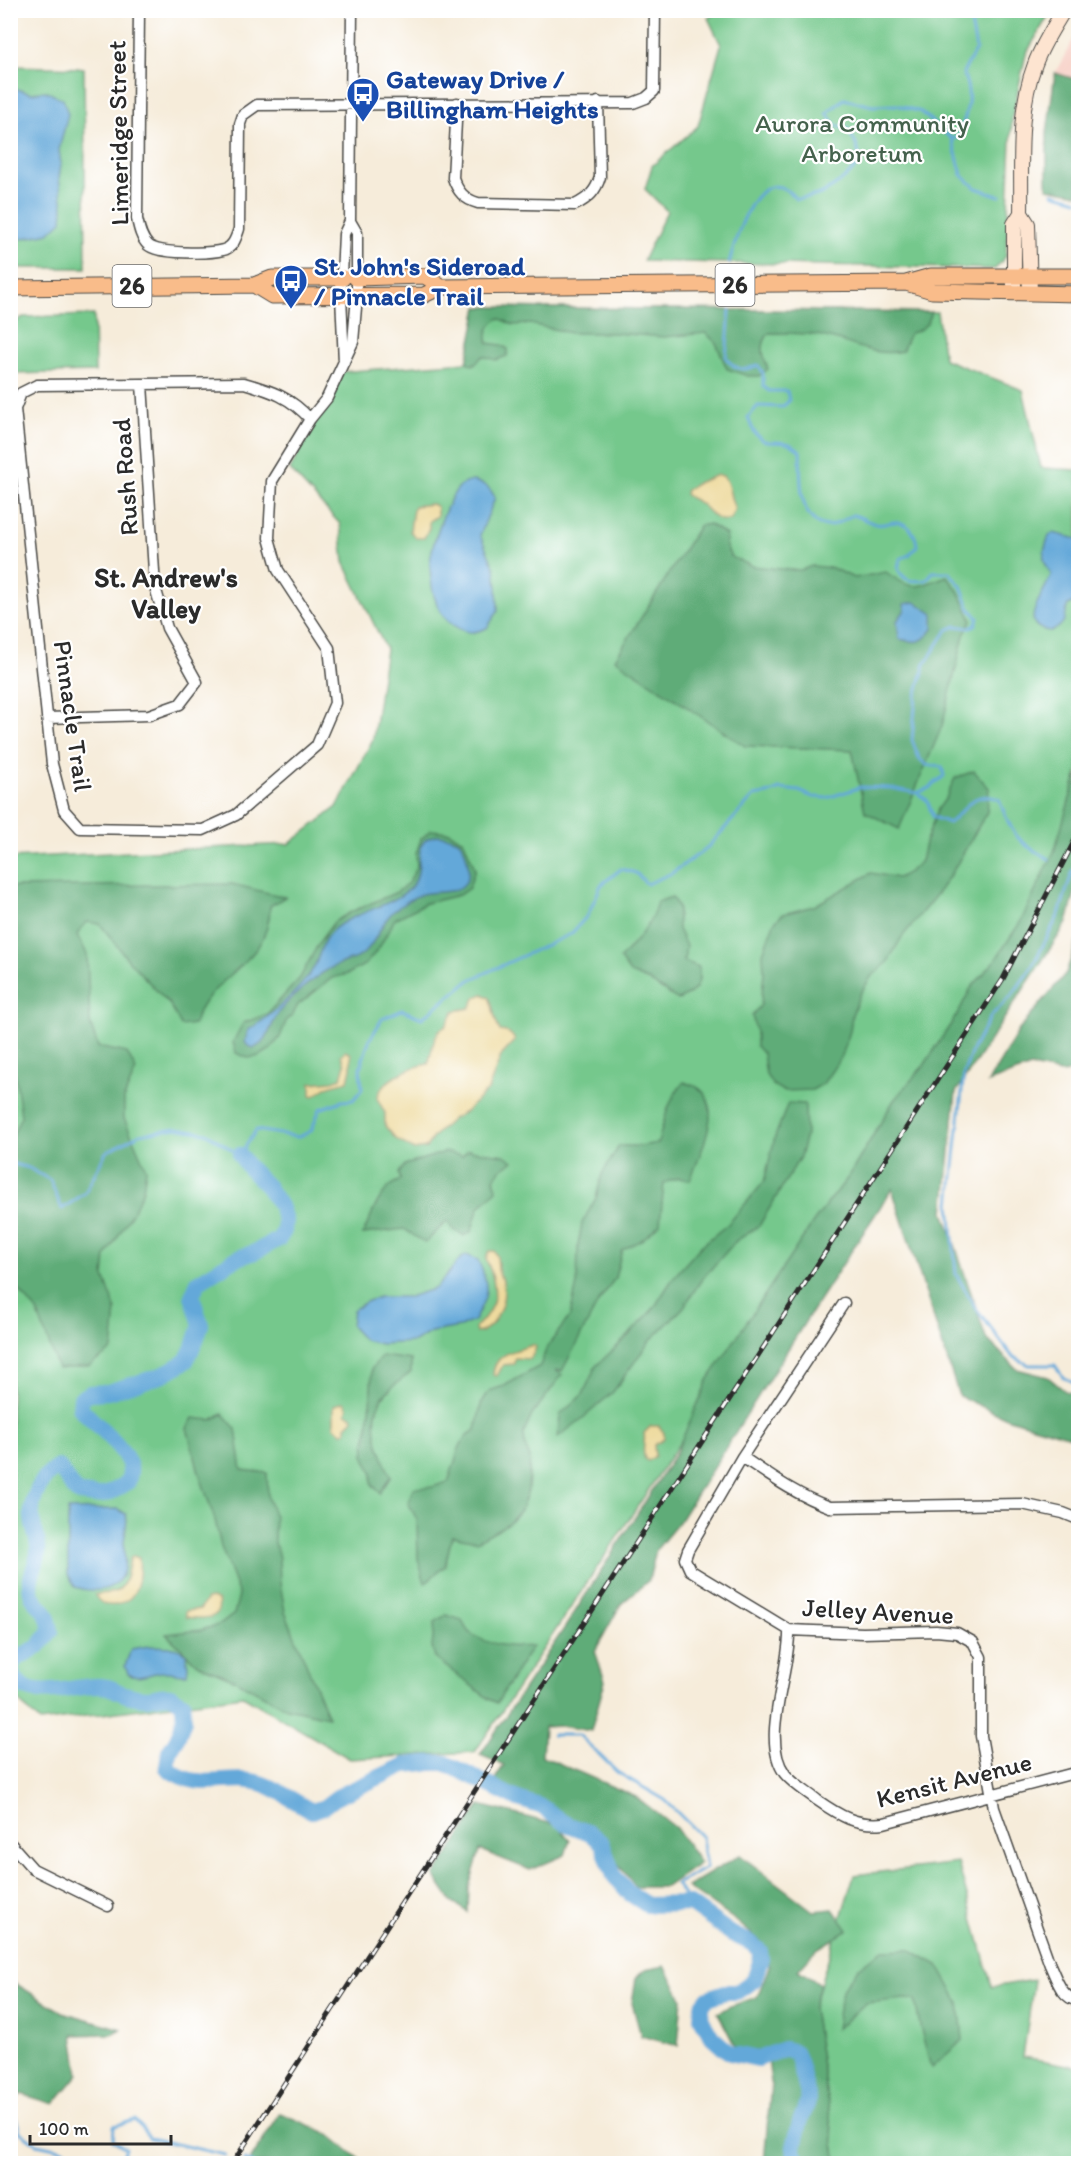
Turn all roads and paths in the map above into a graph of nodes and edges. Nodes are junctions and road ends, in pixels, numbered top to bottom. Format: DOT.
graph roads {
  1 [pos="139,10"];
  2 [pos="352,10"];
  3 [pos="656,10"];
  4 [pos="1064,10"];
  5 [pos="598,102"];
  6 [pos="457,103"];
  7 [pos="352,105"];
  8 [pos="1029,275"];
  9 [pos="1078,276"];
  10 [pos="350,278"];
  11 [pos="906,283"];
  12 [pos="254,285"];
  13 [pos="441,287"];
  14 [pos="10,288"];
  15 [pos="1014,292"];
  16 [pos="1036,293"];
  17 [pos="1078,294"];
  18 [pos="349,296"];
  19 [pos="142,384"];
  20 [pos="310,419"];
  21 [pos="47,718"];
  22 [pos="844,1303"];
  23 [pos="742,1457"];
  24 [pos="1078,1519"];
  25 [pos="789,1630"];
  26 [pos="1078,1772"];
  27 [pos="992,1794"];
  28 [pos="10,1843"];
  29 [pos="108,1906"];
  30 [pos="1078,2001"];
  1 -- 7 [label="street, Limeridge Street"];
  2 -- 7 [label="street, Pinnacle Trail"];
  3 -- 5 [label="street"];
  4 -- 8 [label="main road"];
  5 -- 6 [label="street"];
  5 -- 6 [label="street"];
  6 -- 7 [label="street"];
  7 -- 10 [label="street, Pinnacle Trail"];
  8 -- 9 [label="main road"];
  8 -- 11 [label="main road, 26"];
  8 -- 15 [label="main road"];
  8 -- 16 [label="main road"];
  10 -- 12 [label="main road, 26"];
  10 -- 13 [label="main road, 26"];
  10 -- 18 [label="street, Pinnacle Trail"];
  11 -- 13 [label="main road, 26"];
  11 -- 15 [label="main road, 26"];
  12 -- 14 [label="main road, 26"];
  12 -- 18 [label="main road, 26"];
  13 -- 18 [label="main road, 26"];
  15 -- 16 [label="main road"];
  16 -- 17 [label="main road"];
  18 -- 20 [label="street, Pinnacle Trail"];
  19 -- 20 [label="street, Pinnacle Trail"];
  19 -- 21 [label="street, Pinnacle Trail"];
  19 -- 21 [label="street, Rush Road"];
  20 -- 21 [label="street, Pinnacle Trail"];
  22 -- 23 [label="street"];
  23 -- 24 [label="street"];
  23 -- 25 [label="street, Jelley Avenue"];
  25 -- 27 [label="street, Jelley Avenue"];
  25 -- 27 [label="street, Kensit Avenue"];
  26 -- 27 [label="street, Kensit Avenue"];
  27 -- 30 [label="street, Jelley Avenue"];
  28 -- 29 [label="street"];
}
